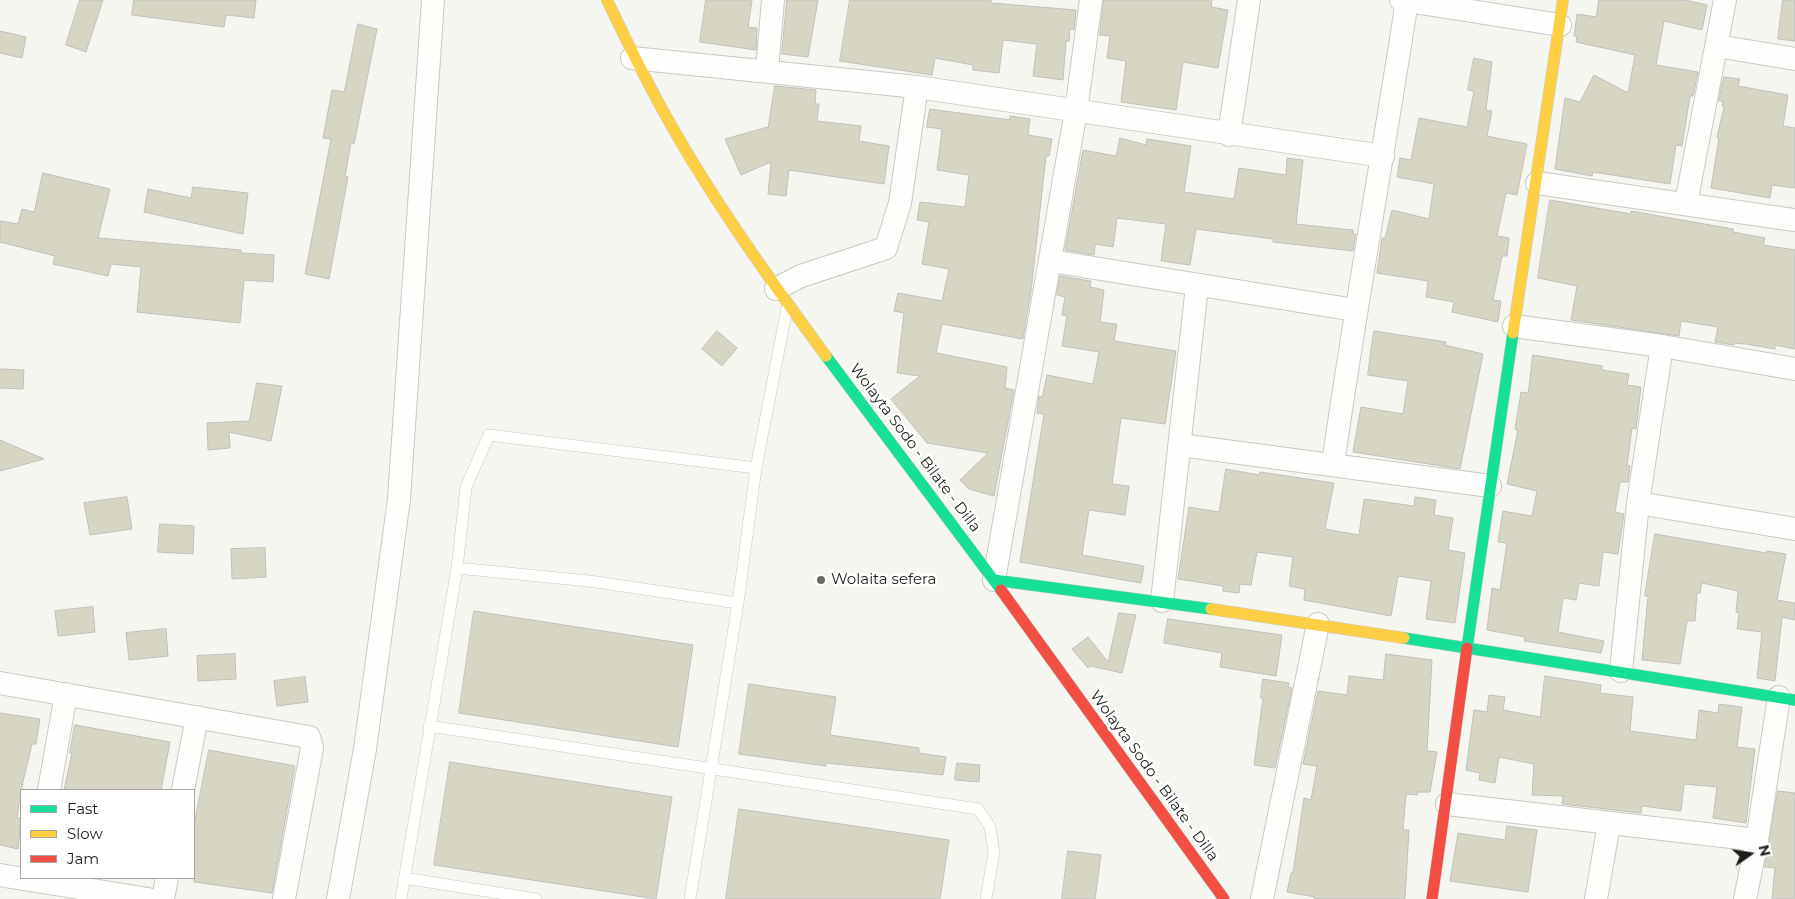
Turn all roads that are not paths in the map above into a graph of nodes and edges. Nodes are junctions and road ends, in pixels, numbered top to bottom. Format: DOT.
graph roads {
  1 [pos="433,0"];
  2 [pos="607,0"];
  3 [pos="772,0"];
  4 [pos="1091,0"];
  5 [pos="1249,0"];
  6 [pos="1404,0"];
  7 [pos="1563,0"];
  8 [pos="1725,0"];
  9 [pos="1560,25"];
  10 [pos="1717,46"];
  11 [pos="632,58"];
  12 [pos="1795,59"];
  13 [pos="767,70"];
  14 [pos="917,87"];
  15 [pos="1076,110"];
  16 [pos="1229,135"];
  17 [pos="1383,156"];
  18 [pos="1537,183"];
  19 [pos="1686,203"];
  20 [pos="1795,220"];
  21 [pos="1051,261"];
  22 [pos="1197,286"];
  23 [pos="782,296"];
  24 [pos="1355,310"];
  25 [pos="1514,326"];
  26 [pos="1662,346"];
  27 [pos="1795,369"];
  28 [pos="1180,445"];
  29 [pos="1333,464"];
  30 [pos="756,468"];
  31 [pos="1490,486"];
  32 [pos="1638,503"];
  33 [pos="1795,528"];
  34 [pos="456,568"];
  35 [pos="994,580"];
  36 [pos="1162,601"];
  37 [pos="738,603"];
  38 [pos="1318,624"];
  39 [pos="1466,648"];
  40 [pos="1621,671"];
  41 [pos="0,683"];
  42 [pos="66,694"];
  43 [pos="1787,698"];
  44 [pos="197,717"];
  45 [pos="429,726"];
  46 [pos="710,767"];
  47 [pos="49,789"];
  48 [pos="183,789"];
  49 [pos="1447,804"];
  50 [pos="1609,824"];
  51 [pos="1757,840"];
  52 [pos="0,875"];
  53 [pos="20,877"];
  54 [pos="404,878"];
  55 [pos="34,879"];
  56 [pos="167,879"];
  57 [pos="148,899"];
  58 [pos="163,899"];
  59 [pos="284,899"];
  60 [pos="338,899"];
  61 [pos="401,899"];
  62 [pos="536,899"];
  63 [pos="690,899"];
  64 [pos="986,899"];
  65 [pos="1224,899"];
  66 [pos="1262,899"];
  67 [pos="1432,899"];
  68 [pos="1596,899"];
  69 [pos="1745,899"];
  1 -- 60 [label="street"];
  2 -- 11 [label="main road, Wolayta Sodo - Bilate - Dilla"];
  3 -- 13 [label="street"];
  4 -- 15 [label="street"];
  5 -- 16 [label="street"];
  6 -- 9 [label="street"];
  6 -- 17 [label="street"];
  7 -- 9 [label="main road"];
  8 -- 10 [label="street"];
  9 -- 18 [label="main road"];
  10 -- 12 [label="street"];
  10 -- 19 [label="street"];
  11 -- 13 [label="street"];
  11 -- 23 [label="main road, Wolayta Sodo - Bilate - Dilla"];
  13 -- 14 [label="street"];
  14 -- 15 [label="street"];
  14 -- 23 [label="street"];
  15 -- 16 [label="street"];
  15 -- 21 [label="street"];
  16 -- 17 [label="street"];
  17 -- 24 [label="street"];
  18 -- 19 [label="street"];
  18 -- 25 [label="main road"];
  19 -- 20 [label="street"];
  21 -- 22 [label="street"];
  21 -- 35 [label="street"];
  22 -- 24 [label="street"];
  22 -- 28 [label="street"];
  23 -- 30 [label="lane"];
  23 -- 35 [label="main road, Wolayta Sodo - Bilate - Dilla"];
  24 -- 29 [label="street"];
  25 -- 26 [label="street"];
  25 -- 31 [label="main road"];
  26 -- 27 [label="street"];
  26 -- 32 [label="street"];
  28 -- 29 [label="street"];
  28 -- 36 [label="street"];
  29 -- 31 [label="street"];
  30 -- 34 [label="lane"];
  30 -- 37 [label="lane"];
  31 -- 39 [label="main road"];
  32 -- 33 [label="street"];
  32 -- 40 [label="street"];
  34 -- 37 [label="lane"];
  34 -- 45 [label="lane"];
  35 -- 36 [label="main road"];
  35 -- 65 [label="main road, Wolayta Sodo - Bilate - Dilla"];
  36 -- 38 [label="main road"];
  37 -- 46 [label="lane"];
  38 -- 39 [label="main road"];
  38 -- 66 [label="street"];
  39 -- 40 [label="main road"];
  39 -- 49 [label="main road"];
  40 -- 43 [label="main road"];
  41 -- 42 [label="street"];
  42 -- 44 [label="street"];
  42 -- 47 [label="street"];
  43 -- 51 [label="street"];
  44 -- 48 [label="street"];
  44 -- 59 [label="street"];
  45 -- 46 [label="lane"];
  45 -- 54 [label="lane"];
  46 -- 63 [label="lane"];
  46 -- 64 [label="lane"];
  49 -- 50 [label="street"];
  49 -- 67 [label="main road"];
  50 -- 51 [label="street"];
  50 -- 68 [label="street"];
  51 -- 69 [label="street"];
  52 -- 53 [label="street"];
  54 -- 61 [label="lane"];
  54 -- 62 [label="lane"];
  55 -- 57 [label="street"];
  56 -- 58 [label="street"];
}
